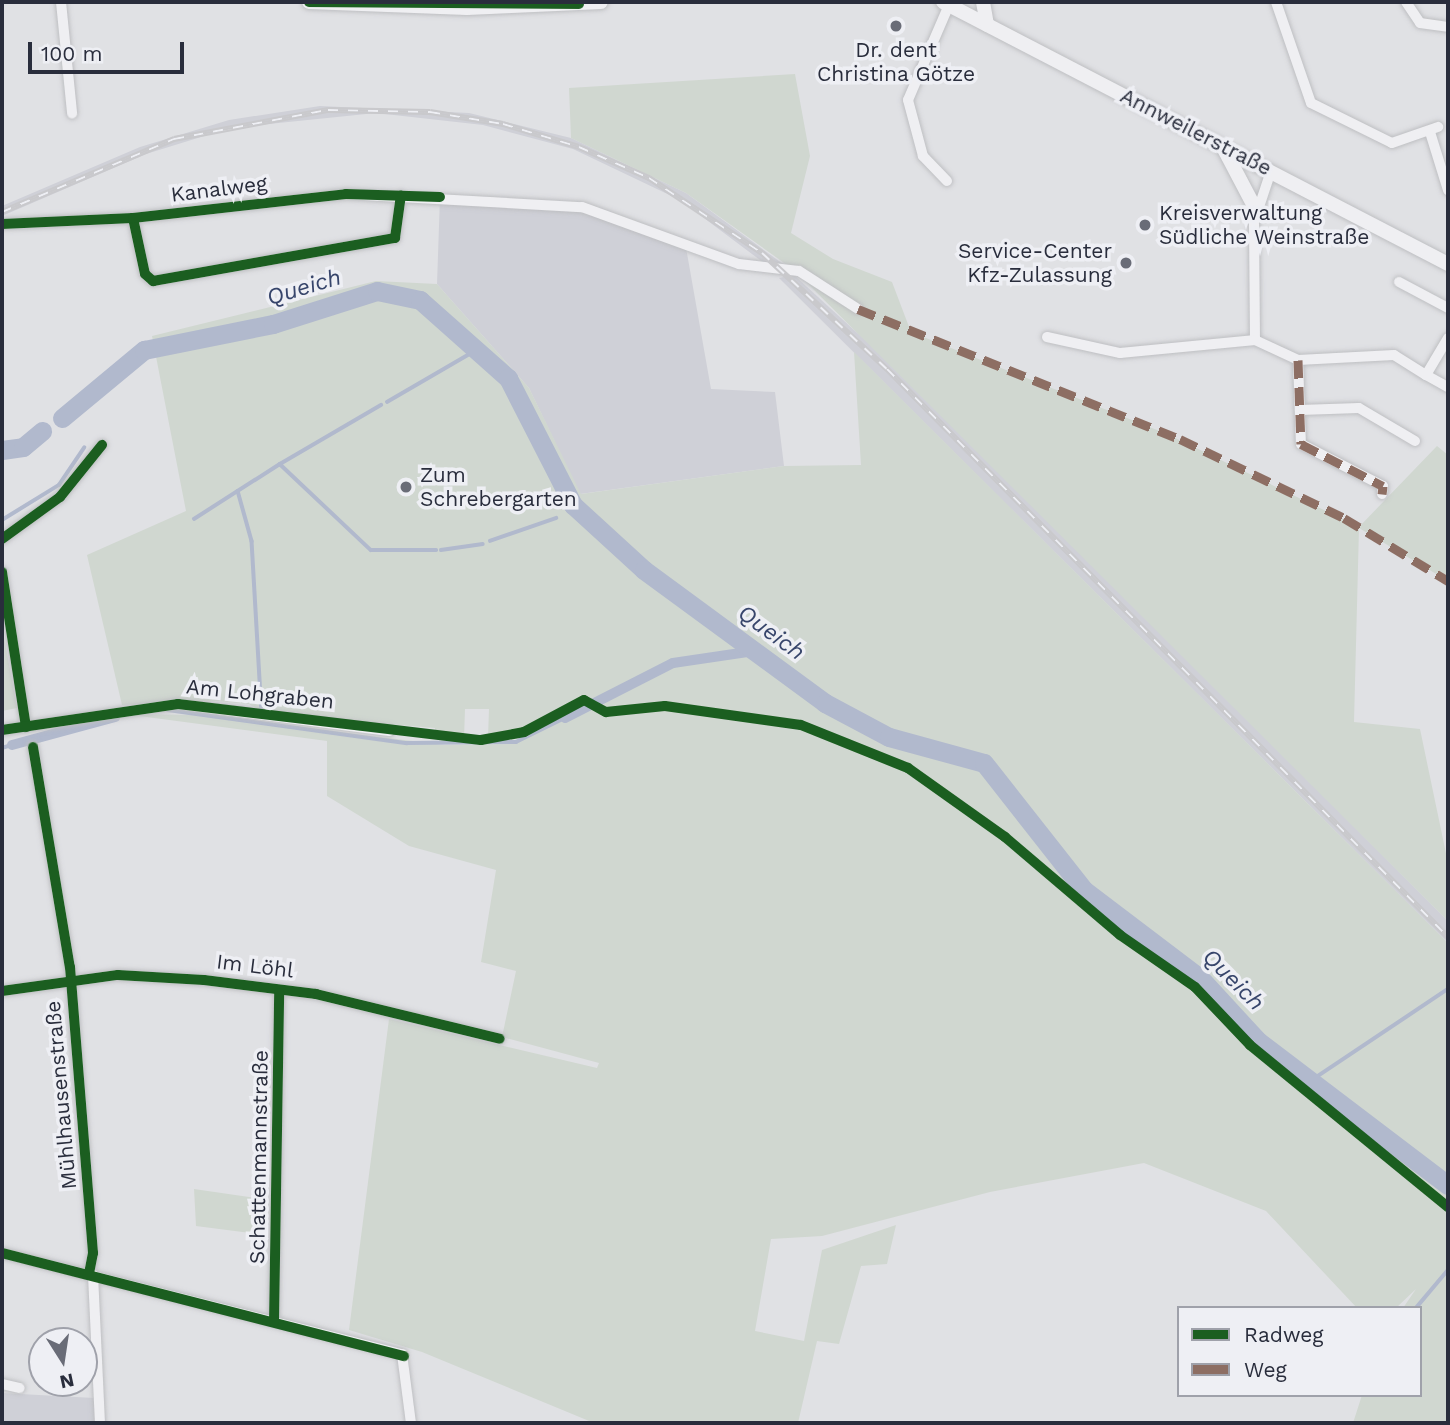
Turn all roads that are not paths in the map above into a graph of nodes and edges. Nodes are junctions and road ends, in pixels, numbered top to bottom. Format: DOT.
graph roads {
  1 [pos="61,2"];
  2 [pos="309,2"];
  3 [pos="601,2"];
  4 [pos="984,2"];
  5 [pos="1276,2"];
  6 [pos="1406,2"];
  7 [pos="948,3"];
  8 [pos="467,5"];
  9 [pos="987,25"];
  10 [pos="1448,27"];
  11 [pos="72,113"];
  12 [pos="1223,148"];
  13 [pos="1271,171"];
  14 [pos="947,181"];
  15 [pos="1448,190"];
  16 [pos="401,195"];
  17 [pos="1255,208"];
  18 [pos="133,218"];
  19 [pos="2,224"];
  20 [pos="1448,264"];
  21 [pos="1399,282"];
  22 [pos="1448,308"];
  23 [pos="858,309"];
  24 [pos="1047,337"];
  25 [pos="1448,338"];
  26 [pos="1255,340"];
  27 [pos="1298,360"];
  28 [pos="1426,375"];
  29 [pos="1448,387"];
  30 [pos="1300,410"];
  31 [pos="1415,441"];
  32 [pos="102,445"];
  33 [pos="1382,494"];
  34 [pos="2,539"];
  35 [pos="2,572"];
  36 [pos="26,727"];
  37 [pos="2,730"];
  38 [pos="389,731"];
  39 [pos="33,747"];
  40 [pos="70,981"];
  41 [pos="2,991"];
  42 [pos="279,993"];
  43 [pos="500,1039"];
  44 [pos="2,1252"];
  45 [pos="91,1274"];
  46 [pos="274,1322"];
  47 [pos="2,1384"];
  48 [pos="20,1388"];
  49 [pos="100,1423"];
  50 [pos="411,1423"];
  1 -- 11 [label="street"];
  2 -- 8 [label="street"];
  3 -- 8 [label="street"];
  4 -- 9 [label="street"];
  5 -- 15 [label="street"];
  6 -- 10 [label="street"];
  7 -- 9 [label="street, Annweilerstraße"];
  7 -- 14 [label="street"];
  9 -- 12 [label="street, Annweilerstraße"];
  12 -- 13 [label="street, Annweilerstraße"];
  12 -- 17 [label="street"];
  13 -- 17 [label="street"];
  13 -- 20 [label="street, Annweilerstraße"];
  16 -- 18 [label="street, Kanalweg"];
  16 -- 18 [label="street"];
  16 -- 23 [label="street, Kanalweg"];
  17 -- 26 [label="street"];
  18 -- 19 [label="street, Kanalweg"];
  21 -- 22 [label="street"];
  24 -- 26 [label="street"];
  25 -- 28 [label="street"];
  26 -- 27 [label="street"];
  27 -- 28 [label="street"];
  27 -- 30 [label="street"];
  28 -- 29 [label="street"];
  30 -- 31 [label="street"];
  30 -- 33 [label="street"];
  32 -- 34 [label="street"];
  35 -- 36 [label="street"];
  36 -- 37 [label="street, Am Lohgraben"];
  36 -- 38 [label="street, Am Lohgraben"];
  39 -- 40 [label="street, Mühlhausenstraße"];
  40 -- 41 [label="street, Im Löhl"];
  40 -- 42 [label="street, Im Löhl"];
  40 -- 45 [label="street, Mühlhausenstraße"];
  42 -- 43 [label="street, Im Löhl"];
  42 -- 46 [label="street, Schattenmannstraße"];
  44 -- 45 [label="street"];
  45 -- 46 [label="street"];
  45 -- 49 [label="street, Mühlhausenstraße"];
  46 -- 50 [label="street"];
  47 -- 48 [label="street"];
}
